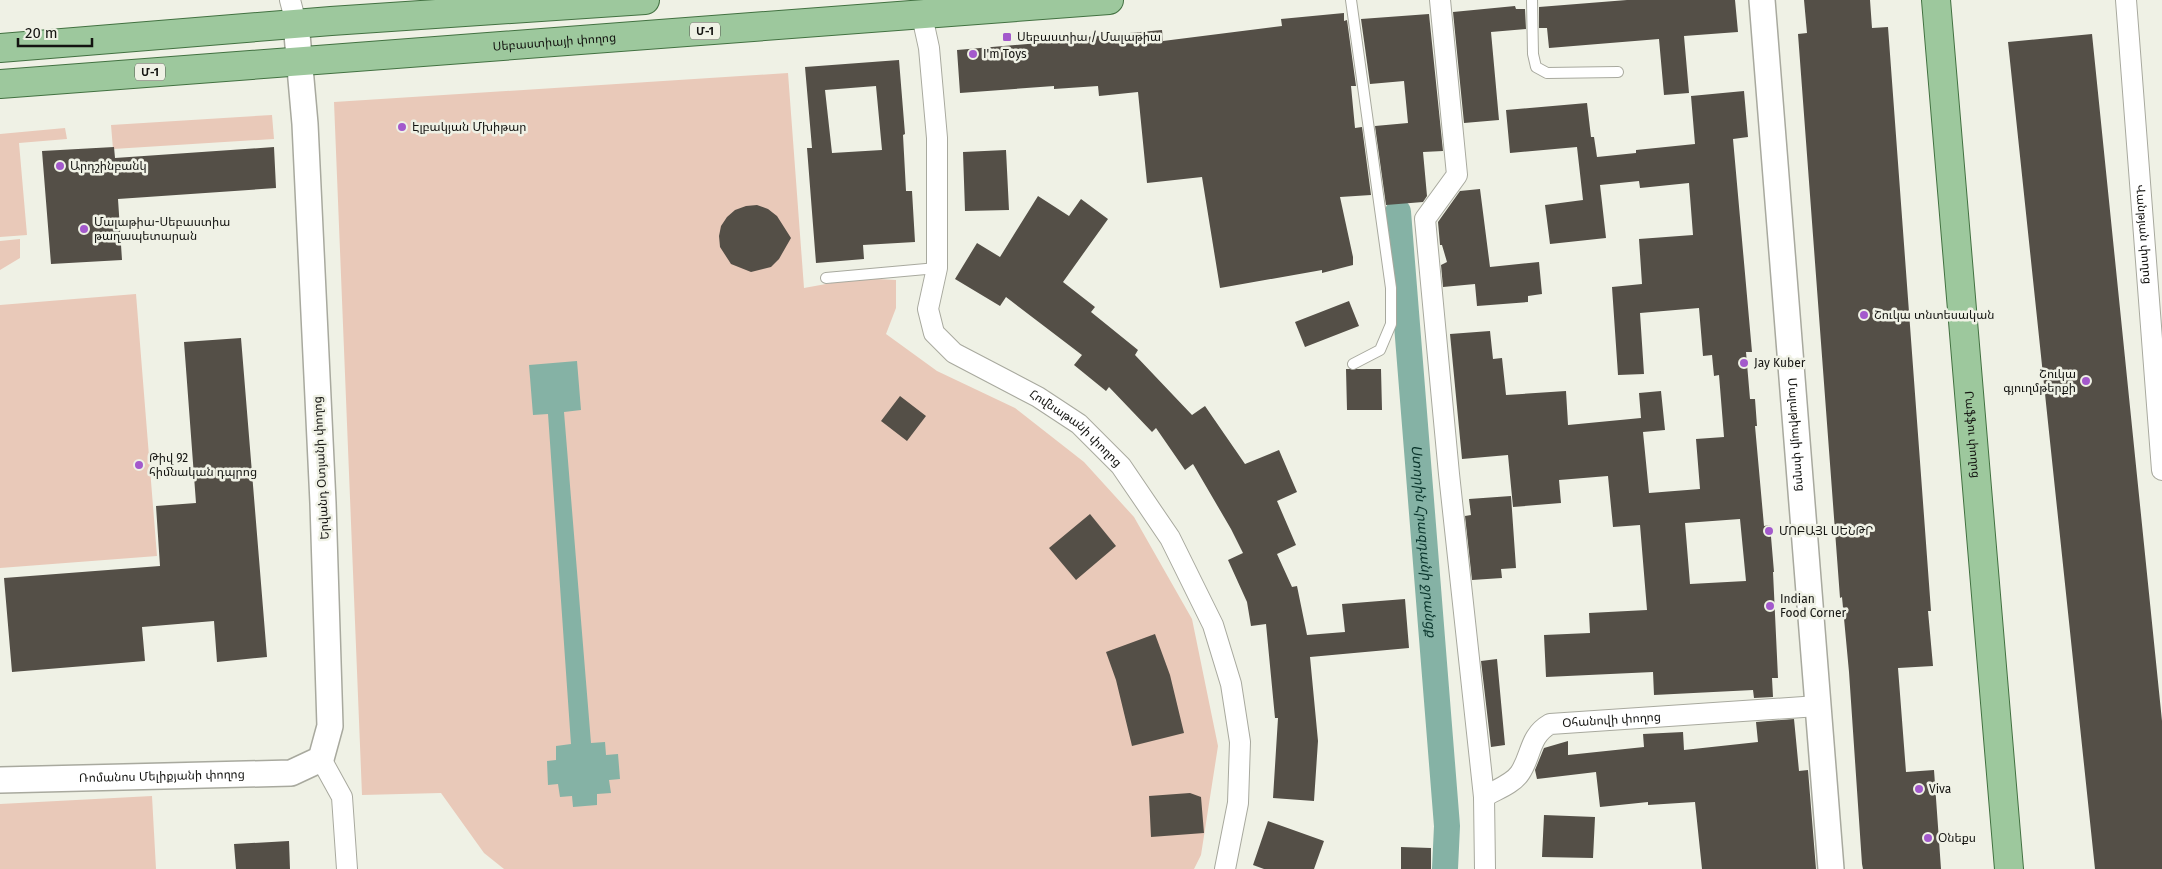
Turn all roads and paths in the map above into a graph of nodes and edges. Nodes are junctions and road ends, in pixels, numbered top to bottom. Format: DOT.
graph roads {
  1 [pos="645,0"];
  2 [pos="1108,0"];
  3 [pos="1351,0"];
  4 [pos="1440,0"];
  5 [pos="1532,0"];
  6 [pos="1762,0"];
  7 [pos="1936,0"];
  8 [pos="2126,0"];
  9 [pos="293,12"];
  10 [pos="922,16"];
  11 [pos="0,48"];
  12 [pos="301,60"];
  13 [pos="1618,72"];
  14 [pos="0,84"];
  15 [pos="937,268"];
  16 [pos="826,278"];
  17 [pos="1353,364"];
  18 [pos="2162,470"];
  19 [pos="1818,706"];
  20 [pos="321,759"];
  21 [pos="0,780"];
  22 [pos="1484,797"];
  23 [pos="346,869"];
  24 [pos="1225,869"];
  25 [pos="1485,869"];
  26 [pos="1831,869"];
  27 [pos="2010,869"];
  1 -- 9 [label="main road"];
  2 -- 10 [label="main road, Սեբաստիայի փողոց / Մ-1"];
  3 -- 17 [label="lane"];
  4 -- 22 [label="street"];
  5 -- 13 [label="lane"];
  6 -- 19 [label="street, Մալաթիայի փողոց"];
  7 -- 27 [label="main road, Րաֆֆու փողոց"];
  8 -- 18 [label="street, Վանթյան փողոց"];
  9 -- 11 [label="main road"];
  9 -- 12 [label="street, Երվանդ Օտյանի փողոց"];
  10 -- 12 [label="main road, Սեբաստիայի փողոց / Մ-1"];
  10 -- 15 [label="street, Հովնաթանի փողոց"];
  12 -- 14 [label="main road, Սեբաստիայի փողոց / Մ-1"];
  12 -- 20 [label="street, Երվանդ Օտյանի փողոց"];
  15 -- 16 [label="lane"];
  15 -- 24 [label="street, Հովնաթանի փողոց"];
  19 -- 22 [label="street, Օհանովի փողոց"];
  19 -- 26 [label="street, Մալաթիայի փողոց"];
  20 -- 21 [label="street, Ռոմանոս Մելիքյանի փողոց"];
  20 -- 23 [label="street"];
  22 -- 25 [label="street"];
}
